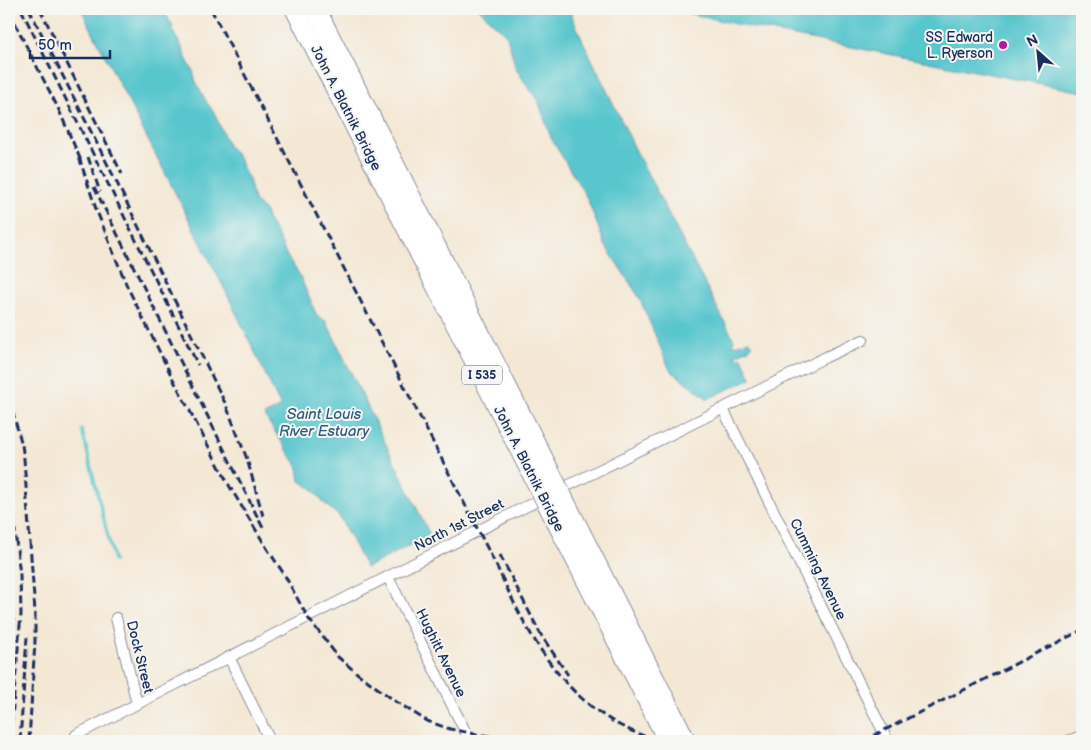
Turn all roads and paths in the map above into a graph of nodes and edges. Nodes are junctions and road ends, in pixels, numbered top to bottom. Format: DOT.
graph roads {
  1 [pos="296,9"];
  2 [pos="316,9"];
  3 [pos="862,340"];
  4 [pos="723,409"];
  5 [pos="388,577"];
  6 [pos="116,618"];
  7 [pos="229,657"];
  8 [pos="137,704"];
  9 [pos="1082,736"];
  10 [pos="76,741"];
  11 [pos="270,741"];
  12 [pos="470,741"];
  13 [pos="668,741"];
  14 [pos="686,741"];
  15 [pos="888,741"];
  16 [pos="1068,741"];
  1 -- 13 [label="highway, John A. Blatnik Bridge / I 535, bridge"];
  2 -- 14 [label="highway, John A. Blatnik Bridge / I 535, bridge"];
  3 -- 4 [label="street, North 1st Street"];
  4 -- 5 [label="street, North 1st Street"];
  4 -- 15 [label="street, Cumming Avenue"];
  5 -- 7 [label="street, North 1st Street"];
  5 -- 12 [label="street, Hughitt Avenue"];
  6 -- 8 [label="street, Dock Street"];
  7 -- 8 [label="street, North 1st Street"];
  7 -- 11 [label="street"];
  8 -- 10 [label="street, North 1st Street"];
  9 -- 16 [label="street"];
}
